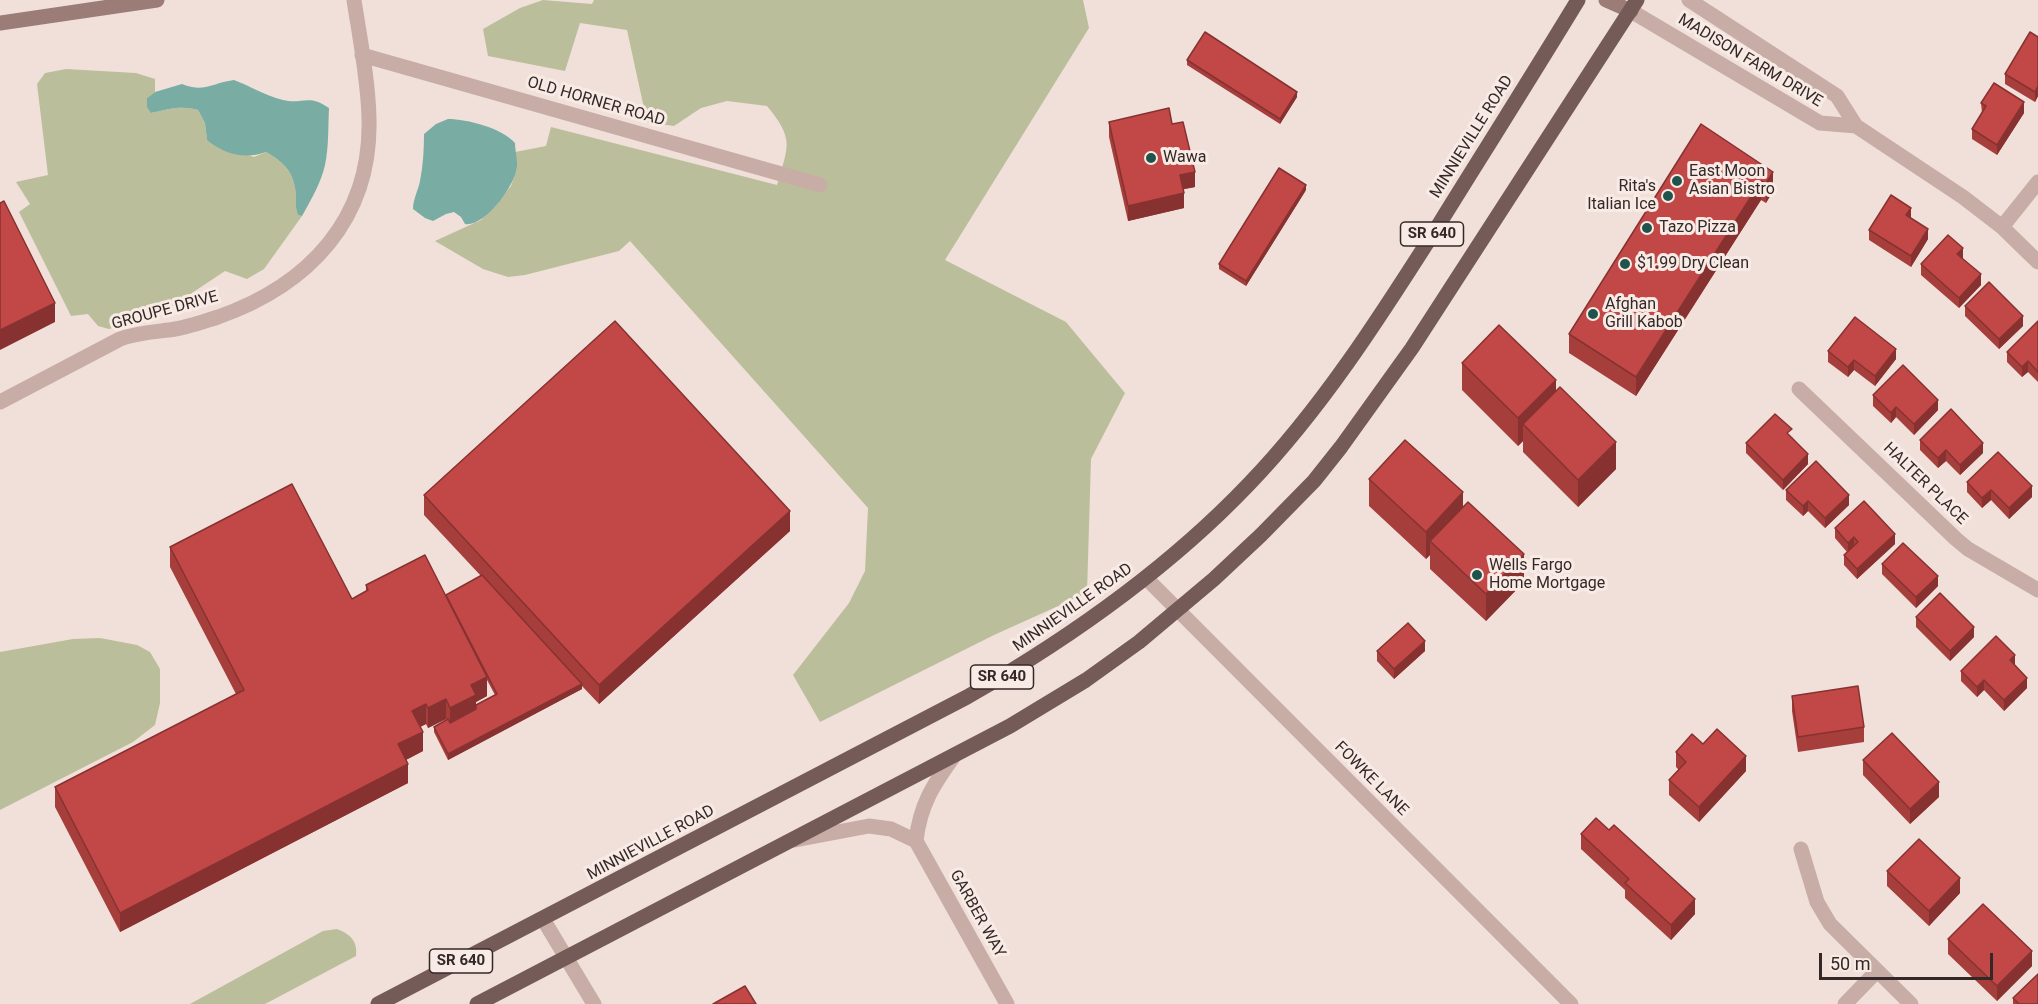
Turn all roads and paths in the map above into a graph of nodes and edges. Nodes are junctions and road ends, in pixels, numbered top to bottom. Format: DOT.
graph roads {
  1 [pos="157,0"];
  2 [pos="354,0"];
  3 [pos="1578,0"];
  4 [pos="1606,0"];
  5 [pos="1689,0"];
  6 [pos="1634,5"];
  7 [pos="0,23"];
  8 [pos="362,55"];
  9 [pos="1856,126"];
  10 [pos="2038,182"];
  11 [pos="820,185"];
  12 [pos="2002,227"];
  13 [pos="2038,262"];
  14 [pos="1799,388"];
  15 [pos="0,402"];
  16 [pos="1146,578"];
  17 [pos="2038,590"];
  18 [pos="1178,610"];
  19 [pos="954,756"];
  20 [pos="792,841"];
  21 [pos="916,841"];
  22 [pos="1801,849"];
  23 [pos="543,919"];
  24 [pos="566,957"];
  25 [pos="1877,971"];
  26 [pos="378,1004"];
  27 [pos="477,1004"];
  28 [pos="594,1004"];
  29 [pos="1007,1004"];
  30 [pos="1571,1004"];
  31 [pos="1845,1004"];
  32 [pos="1911,1004"];
  1 -- 7 [label="main road"];
  2 -- 8 [label="street, GROUPE DRIVE"];
  3 -- 16 [label="main road, MINNIEVILLE ROAD / SR 640"];
  4 -- 6 [label="main road"];
  5 -- 9 [label="street, MADISON FARM DRIVE"];
  6 -- 9 [label="street, MADISON FARM DRIVE"];
  6 -- 18 [label="main road, SR 640"];
  8 -- 11 [label="street, OLD HORNER ROAD"];
  8 -- 15 [label="street, GROUPE DRIVE"];
  9 -- 12 [label="street, MADISON FARM DRIVE"];
  10 -- 12 [label="street"];
  12 -- 13 [label="street, MADISON FARM DRIVE"];
  14 -- 17 [label="street, HALTER PLACE"];
  16 -- 18 [label="street, FOWKE LANE"];
  16 -- 23 [label="main road, MINNIEVILLE ROAD / SR 640"];
  18 -- 19 [label="main road, SR 640"];
  18 -- 30 [label="street, FOWKE LANE"];
  19 -- 20 [label="main road, SR 640"];
  19 -- 21 [label="street"];
  20 -- 21 [label="street"];
  20 -- 24 [label="main road, SR 640"];
  21 -- 29 [label="street, GARBER WAY"];
  22 -- 25 [label="street"];
  23 -- 24 [label="street"];
  23 -- 26 [label="main road, MINNIEVILLE ROAD / SR 640"];
  24 -- 27 [label="main road, SR 640"];
  24 -- 28 [label="street"];
  25 -- 31 [label="street"];
  25 -- 32 [label="street"];
}
